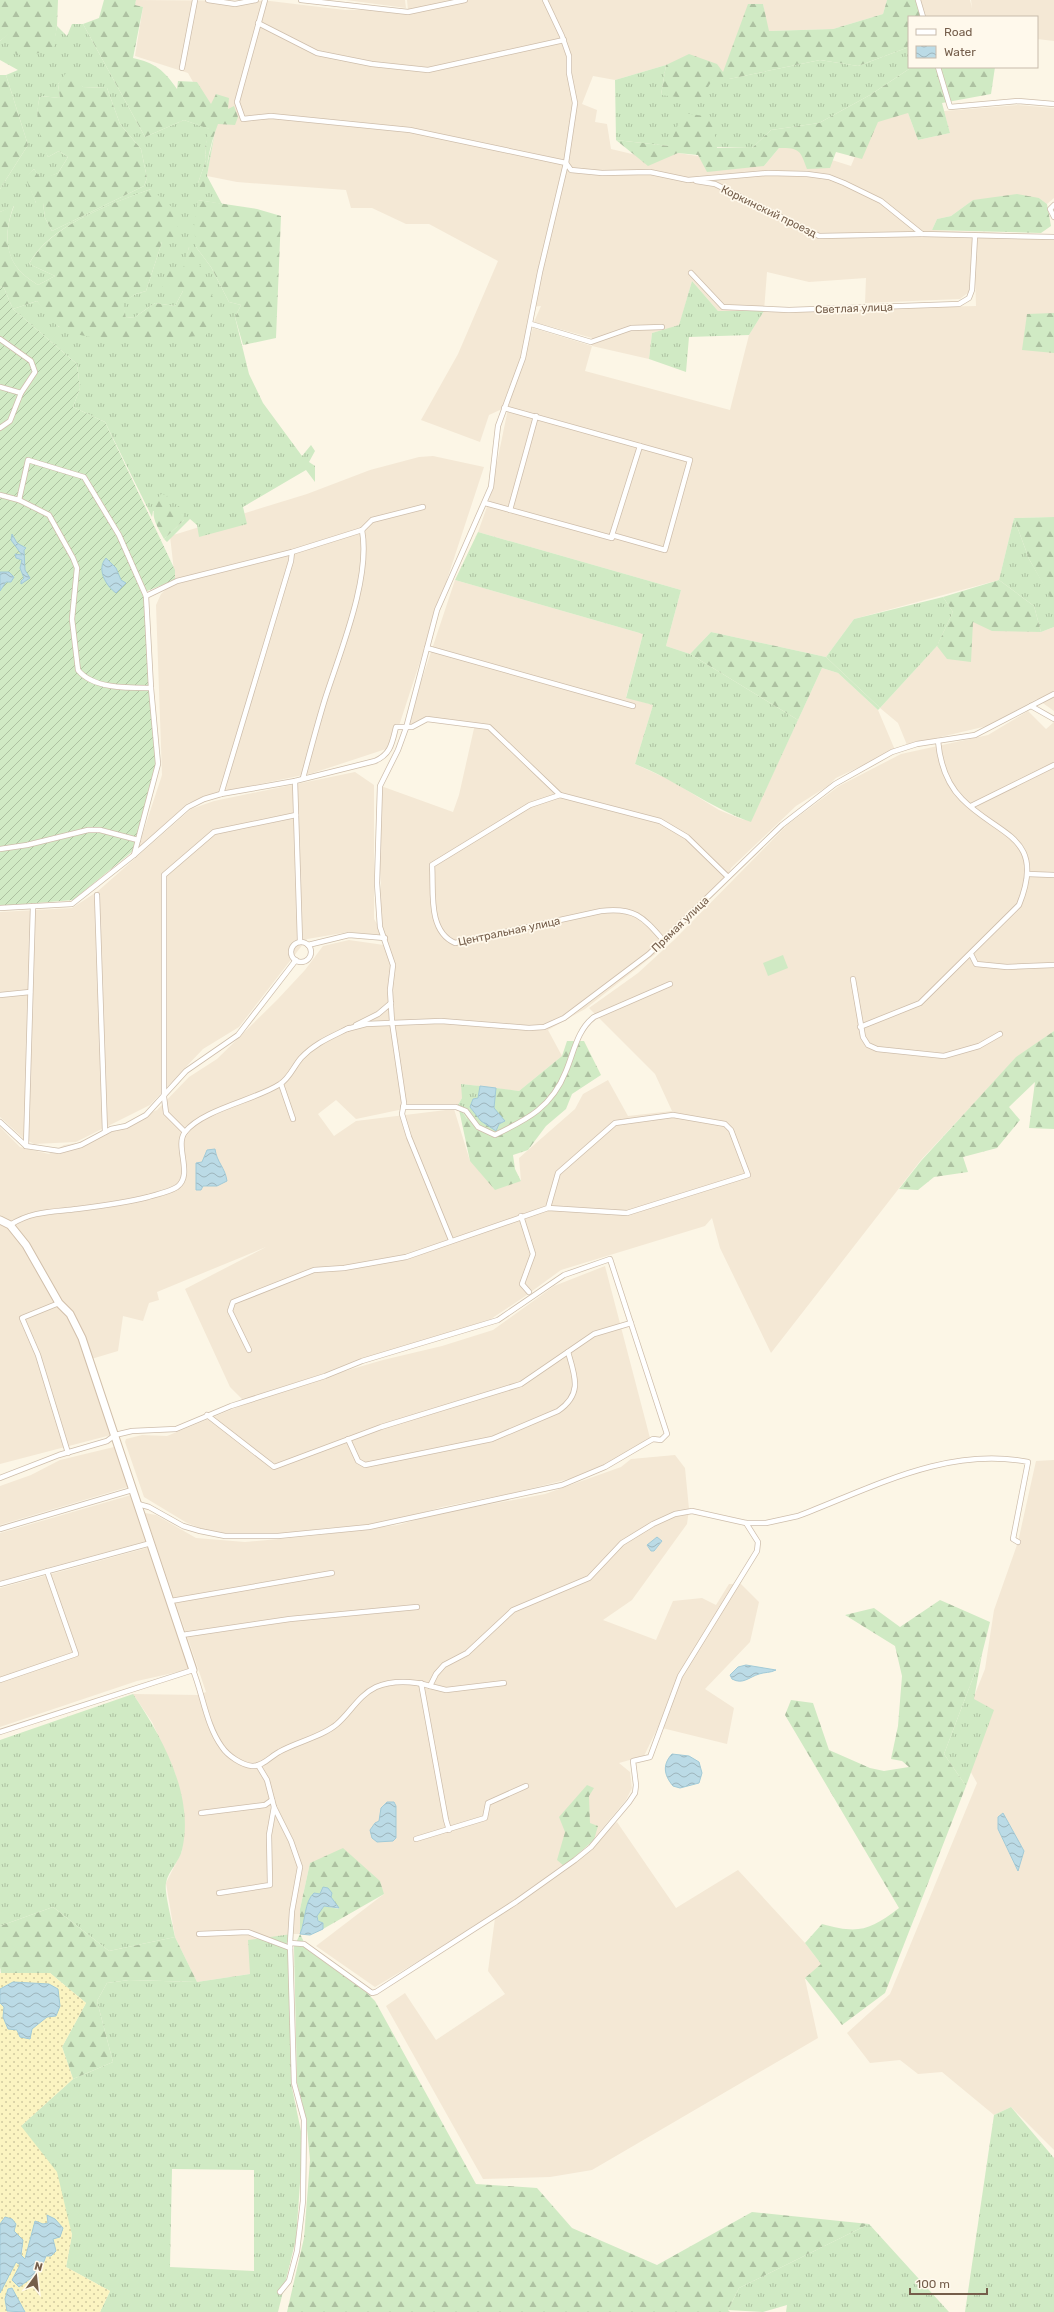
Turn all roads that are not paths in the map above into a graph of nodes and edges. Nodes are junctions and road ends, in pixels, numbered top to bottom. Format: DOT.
graph roads {
  1 [pos="195,0"];
  2 [pos="208,0"];
  3 [pos="256,0"];
  4 [pos="265,0"];
  5 [pos="301,0"];
  6 [pos="465,0"];
  7 [pos="545,0"];
  8 [pos="918,0"];
  9 [pos="923,16"];
  10 [pos="258,23"];
  11 [pos="564,40"];
  12 [pos="182,68"];
  13 [pos="938,68"];
  14 [pos="1054,104"];
  15 [pos="566,163"];
  16 [pos="688,180"];
  17 [pos="1054,204"];
  18 [pos="1054,217"];
  19 [pos="922,234"];
  20 [pos="975,236"];
  21 [pos="1054,237"];
  22 [pos="691,272"];
  23 [pos="531,324"];
  24 [pos="662,327"];
  25 [pos="0,339"];
  26 [pos="0,387"];
  27 [pos="21,393"];
  28 [pos="504,408"];
  29 [pos="536,416"];
  30 [pos="0,428"];
  31 [pos="640,446"];
  32 [pos="0,495"];
  33 [pos="19,500"];
  34 [pos="485,503"];
  35 [pos="423,507"];
  36 [pos="510,510"];
  37 [pos="362,530"];
  38 [pos="612,536"];
  39 [pos="292,552"];
  40 [pos="146,596"];
  41 [pos="427,648"];
  42 [pos="151,688"];
  43 [pos="1054,694"];
  44 [pos="633,706"];
  45 [pos="1031,706"];
  46 [pos="1054,718"];
  47 [pos="406,728"];
  48 [pos="938,741"];
  49 [pos="1054,765"];
  50 [pos="303,778"];
  51 [pos="296,781"];
  52 [pos="221,794"];
  53 [pos="560,794"];
  54 [pos="971,806"];
  55 [pos="296,815"];
  56 [pos="138,840"];
  57 [pos="0,849"];
  58 [pos="134,855"];
  59 [pos="1028,874"];
  60 [pos="1054,875"];
  61 [pos="728,877"];
  62 [pos="97,895"];
  63 [pos="33,906"];
  64 [pos="0,908"];
  65 [pos="385,938"];
  66 [pos="664,941"];
  67 [pos="300,942"];
  68 [pos="308,945"];
  69 [pos="971,954"];
  70 [pos="296,960"];
  71 [pos="1054,965"];
  72 [pos="853,979"];
  73 [pos="670,984"];
  74 [pos="30,992"];
  75 [pos="0,995"];
  76 [pos="391,1003"];
  77 [pos="392,1022"];
  78 [pos="860,1027"];
  79 [pos="347,1029"];
  80 [pos="1000,1034"];
  81 [pos="281,1084"];
  82 [pos="164,1097"];
  83 [pos="403,1108"];
  84 [pos="293,1119"];
  85 [pos="0,1122"];
  86 [pos="105,1132"];
  87 [pos="185,1132"];
  88 [pos="26,1146"];
  89 [pos="548,1208"];
  90 [pos="521,1216"];
  91 [pos="0,1220"];
  92 [pos="10,1225"];
  93 [pos="451,1240"];
  94 [pos="528,1292"];
  95 [pos="59,1303"];
  96 [pos="631,1323"];
  97 [pos="249,1350"];
  98 [pos="568,1352"];
  99 [pos="207,1416"];
  100 [pos="115,1435"];
  101 [pos="348,1439"];
  102 [pos="68,1453"];
  103 [pos="0,1478"];
  104 [pos="132,1490"];
  105 [pos="138,1504"];
  106 [pos="746,1523"];
  107 [pos="0,1529"];
  108 [pos="1018,1542"];
  109 [pos="151,1543"];
  110 [pos="47,1571"];
  111 [pos="332,1574"];
  112 [pos="0,1584"];
  113 [pos="171,1601"];
  114 [pos="417,1607"];
  115 [pos="182,1635"];
  116 [pos="193,1670"];
  117 [pos="0,1680"];
  118 [pos="504,1682"];
  119 [pos="421,1683"];
  120 [pos="430,1686"];
  121 [pos="0,1732"];
  122 [pos="258,1765"];
  123 [pos="526,1786"];
  124 [pos="272,1800"];
  125 [pos="274,1807"];
  126 [pos="201,1813"];
  127 [pos="450,1830"];
  128 [pos="416,1839"];
  129 [pos="219,1893"];
  130 [pos="199,1934"];
  131 [pos="290,1946"];
  132 [pos="280,2292"];
  1 -- 12 [label="street"];
  2 -- 3 [label="street"];
  4 -- 10 [label="street"];
  5 -- 6 [label="street"];
  7 -- 11 [label="street"];
  8 -- 9 [label="street"];
  10 -- 11 [label="street"];
  10 -- 15 [label="street"];
  11 -- 15 [label="street"];
  13 -- 14 [label="street"];
  15 -- 16 [label="street"];
  15 -- 23 [label="street"];
  16 -- 19 [label="street, Коркинский проезд"];
  16 -- 19 [label="street"];
  17 -- 18 [label="street"];
  19 -- 20 [label="street, Коркинский проезд"];
  20 -- 21 [label="street, Коркинский проезд"];
  20 -- 22 [label="street, Светлая улица"];
  23 -- 24 [label="street"];
  23 -- 28 [label="street"];
  25 -- 27 [label="street"];
  26 -- 27 [label="street"];
  27 -- 30 [label="street"];
  28 -- 29 [label="street"];
  28 -- 34 [label="street"];
  29 -- 31 [label="street"];
  29 -- 36 [label="street"];
  31 -- 38 [label="street"];
  31 -- 38 [label="street"];
  32 -- 33 [label="street"];
  33 -- 40 [label="street"];
  33 -- 42 [label="street"];
  34 -- 36 [label="street"];
  34 -- 41 [label="street"];
  35 -- 37 [label="street"];
  36 -- 38 [label="street"];
  37 -- 39 [label="street"];
  37 -- 50 [label="street"];
  39 -- 40 [label="street"];
  39 -- 52 [label="street"];
  40 -- 42 [label="street"];
  41 -- 44 [label="street"];
  41 -- 47 [label="street"];
  42 -- 56 [label="street"];
  43 -- 45 [label="street, Прямая улица"];
  45 -- 46 [label="street"];
  45 -- 48 [label="street, Прямая улица"];
  47 -- 50 [label="street"];
  47 -- 53 [label="street"];
  47 -- 65 [label="street"];
  48 -- 54 [label="street"];
  48 -- 61 [label="street, Прямая улица"];
  49 -- 54 [label="street"];
  50 -- 51 [label="street"];
  51 -- 52 [label="street"];
  51 -- 55 [label="street"];
  52 -- 58 [label="street"];
  53 -- 61 [label="street"];
  53 -- 66 [label="street, Центральная улица"];
  54 -- 59 [label="street"];
  55 -- 67 [label="street"];
  55 -- 82 [label="street"];
  56 -- 57 [label="street"];
  56 -- 58 [label="street"];
  58 -- 63 [label="street"];
  59 -- 60 [label="street"];
  59 -- 69 [label="street"];
  61 -- 66 [label="street, Прямая улица"];
  62 -- 86 [label="street"];
  63 -- 64 [label="street"];
  63 -- 74 [label="street"];
  65 -- 68 [label="street"];
  65 -- 76 [label="street"];
  66 -- 77 [label="street, Прямая улица"];
  67 -- 68 [label="street"];
  67 -- 70 [label="street"];
  68 -- 70 [label="street"];
  69 -- 71 [label="street"];
  69 -- 78 [label="street"];
  70 -- 82 [label="street"];
  72 -- 78 [label="street"];
  73 -- 83 [label="street"];
  74 -- 75 [label="street"];
  74 -- 88 [label="street"];
  76 -- 77 [label="street"];
  76 -- 79 [label="street"];
  77 -- 79 [label="street, Прямая улица"];
  77 -- 83 [label="street"];
  78 -- 80 [label="street"];
  79 -- 81 [label="street"];
  81 -- 84 [label="street"];
  81 -- 87 [label="street"];
  82 -- 86 [label="street"];
  82 -- 87 [label="street"];
  83 -- 93 [label="street"];
  85 -- 88 [label="street"];
  86 -- 88 [label="street"];
  87 -- 92 [label="street"];
  89 -- 89 [label="street"];
  89 -- 90 [label="street"];
  90 -- 93 [label="street"];
  90 -- 94 [label="street"];
  91 -- 92 [label="street"];
  92 -- 95 [label="street"];
  93 -- 97 [label="street"];
  95 -- 100 [label="street"];
  95 -- 102 [label="street"];
  96 -- 98 [label="street"];
  96 -- 99 [label="street"];
  96 -- 105 [label="street"];
  98 -- 101 [label="street"];
  98 -- 101 [label="street"];
  99 -- 100 [label="street"];
  99 -- 101 [label="street"];
  100 -- 102 [label="street"];
  100 -- 104 [label="street"];
  102 -- 103 [label="street"];
  104 -- 105 [label="street"];
  104 -- 107 [label="street"];
  105 -- 109 [label="street"];
  106 -- 108 [label="street"];
  106 -- 120 [label="street"];
  106 -- 131 [label="street"];
  109 -- 110 [label="street"];
  109 -- 113 [label="street"];
  110 -- 112 [label="street"];
  110 -- 117 [label="street"];
  111 -- 113 [label="street"];
  113 -- 115 [label="street"];
  114 -- 115 [label="street"];
  115 -- 116 [label="street"];
  116 -- 121 [label="street"];
  116 -- 122 [label="street"];
  118 -- 120 [label="street"];
  119 -- 120 [label="street"];
  119 -- 122 [label="street"];
  119 -- 127 [label="street"];
  122 -- 124 [label="street"];
  123 -- 127 [label="street"];
  124 -- 125 [label="street"];
  124 -- 126 [label="street"];
  125 -- 129 [label="street"];
  125 -- 131 [label="street"];
  127 -- 128 [label="street"];
  130 -- 131 [label="street"];
  131 -- 132 [label="street"];
}
